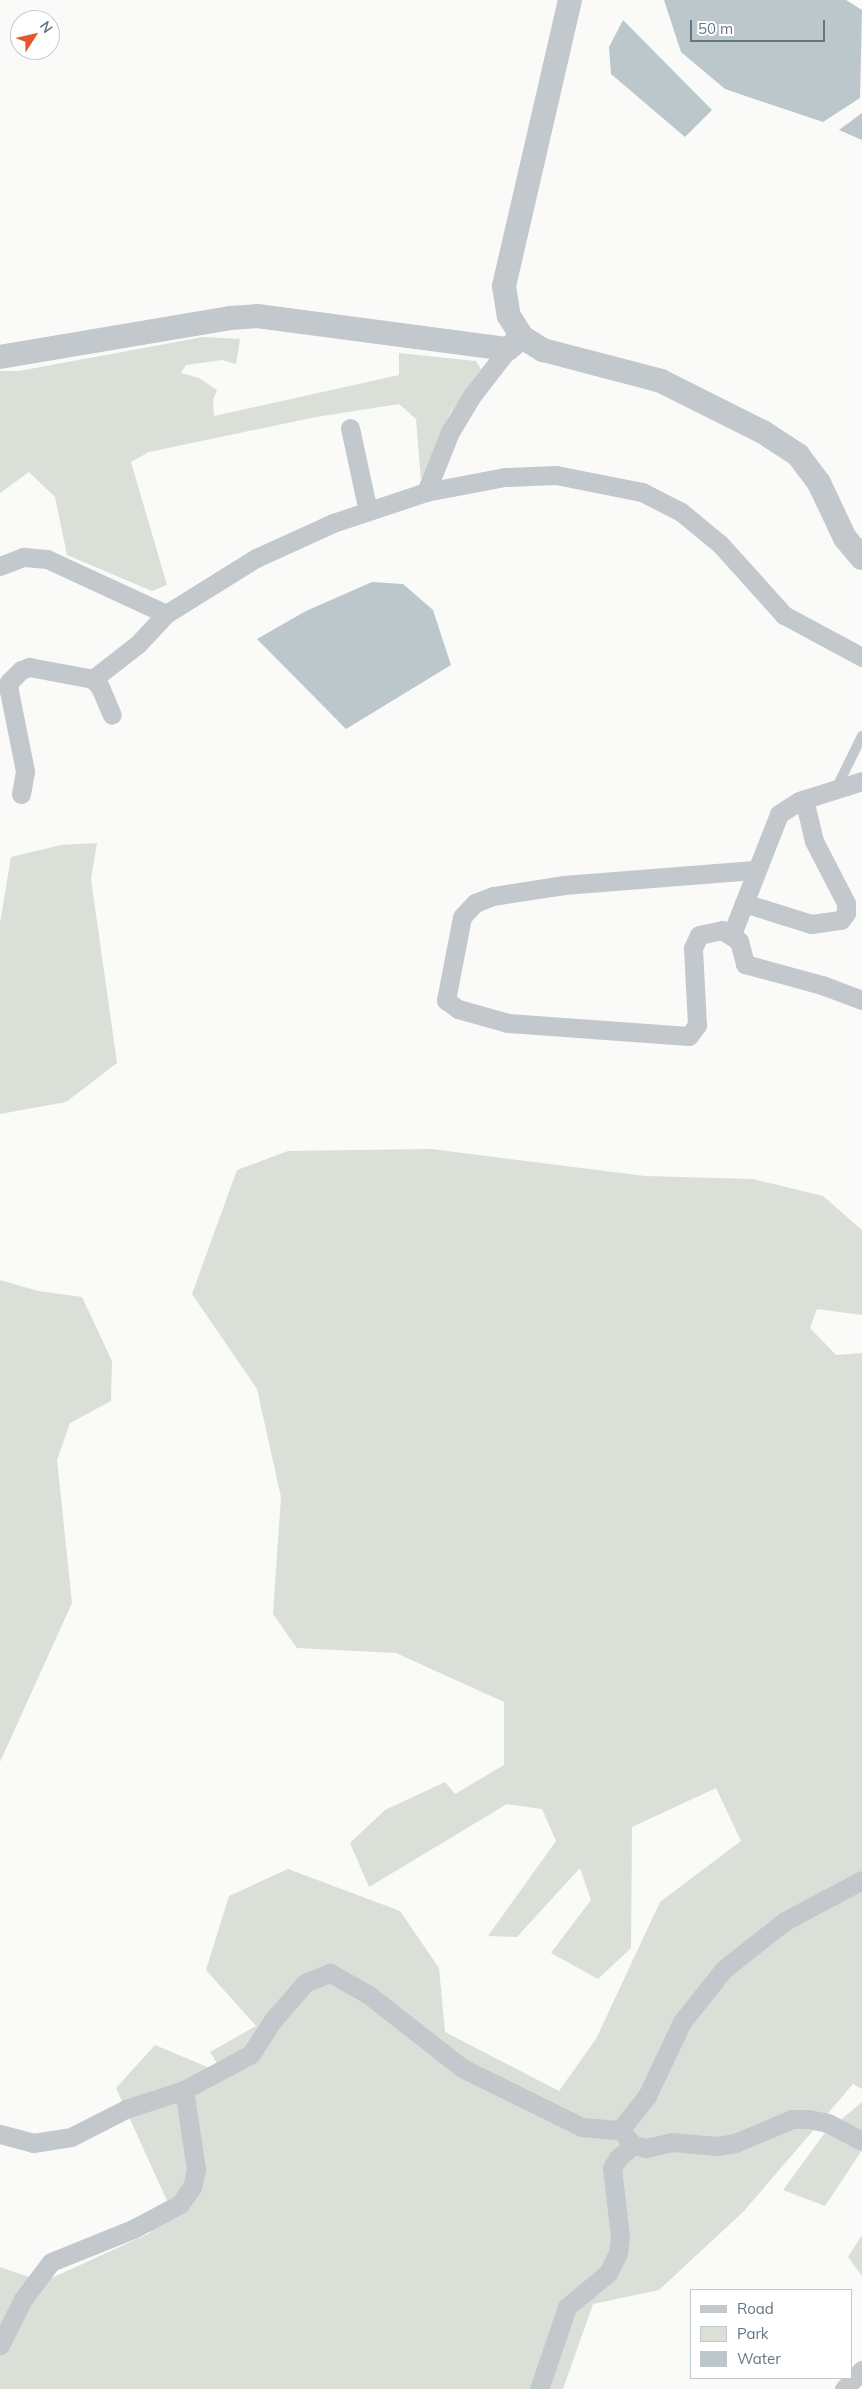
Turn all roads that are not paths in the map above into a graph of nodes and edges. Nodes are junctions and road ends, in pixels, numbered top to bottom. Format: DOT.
graph roads {
  1 [pos="570,0"];
  2 [pos="515,343"];
  3 [pos="0,357"];
  4 [pos="350,428"];
  5 [pos="426,492"];
  6 [pos="368,511"];
  7 [pos="862,558"];
  8 [pos="0,566"];
  9 [pos="166,614"];
  10 [pos="862,658"];
  11 [pos="93,679"];
  12 [pos="5,682"];
  13 [pos="112,715"];
  14 [pos="862,736"];
  15 [pos="862,781"];
  16 [pos="835,790"];
  17 [pos="20,794"];
  18 [pos="804,799"];
  19 [pos="754,870"];
  20 [pos="744,903"];
  21 [pos="732,934"];
  22 [pos="862,1000"];
  23 [pos="862,1880"];
  24 [pos="184,2090"];
  25 [pos="620,2130"];
  26 [pos="0,2134"];
  27 [pos="862,2141"];
  28 [pos="633,2145"];
  29 [pos="0,2345"];
  30 [pos="862,2370"];
  31 [pos="539,2389"];
  32 [pos="844,2389"];
  1 -- 2 [label="street"];
  2 -- 3 [label="street"];
  2 -- 5 [label="street"];
  2 -- 7 [label="street"];
  4 -- 6 [label="street"];
  5 -- 6 [label="street"];
  5 -- 10 [label="street"];
  6 -- 9 [label="street"];
  8 -- 9 [label="street"];
  9 -- 11 [label="street"];
  11 -- 12 [label="street"];
  11 -- 13 [label="street"];
  12 -- 17 [label="street"];
  14 -- 16 [label="lane"];
  15 -- 16 [label="street"];
  16 -- 18 [label="street"];
  18 -- 19 [label="street"];
  18 -- 20 [label="street"];
  19 -- 20 [label="street"];
  19 -- 21 [label="street"];
  20 -- 21 [label="street"];
  21 -- 22 [label="street"];
  23 -- 25 [label="street"];
  24 -- 25 [label="street"];
  24 -- 26 [label="street"];
  24 -- 29 [label="street"];
  25 -- 28 [label="street"];
  27 -- 28 [label="street"];
  28 -- 31 [label="street"];
  30 -- 32 [label="street"];
}
